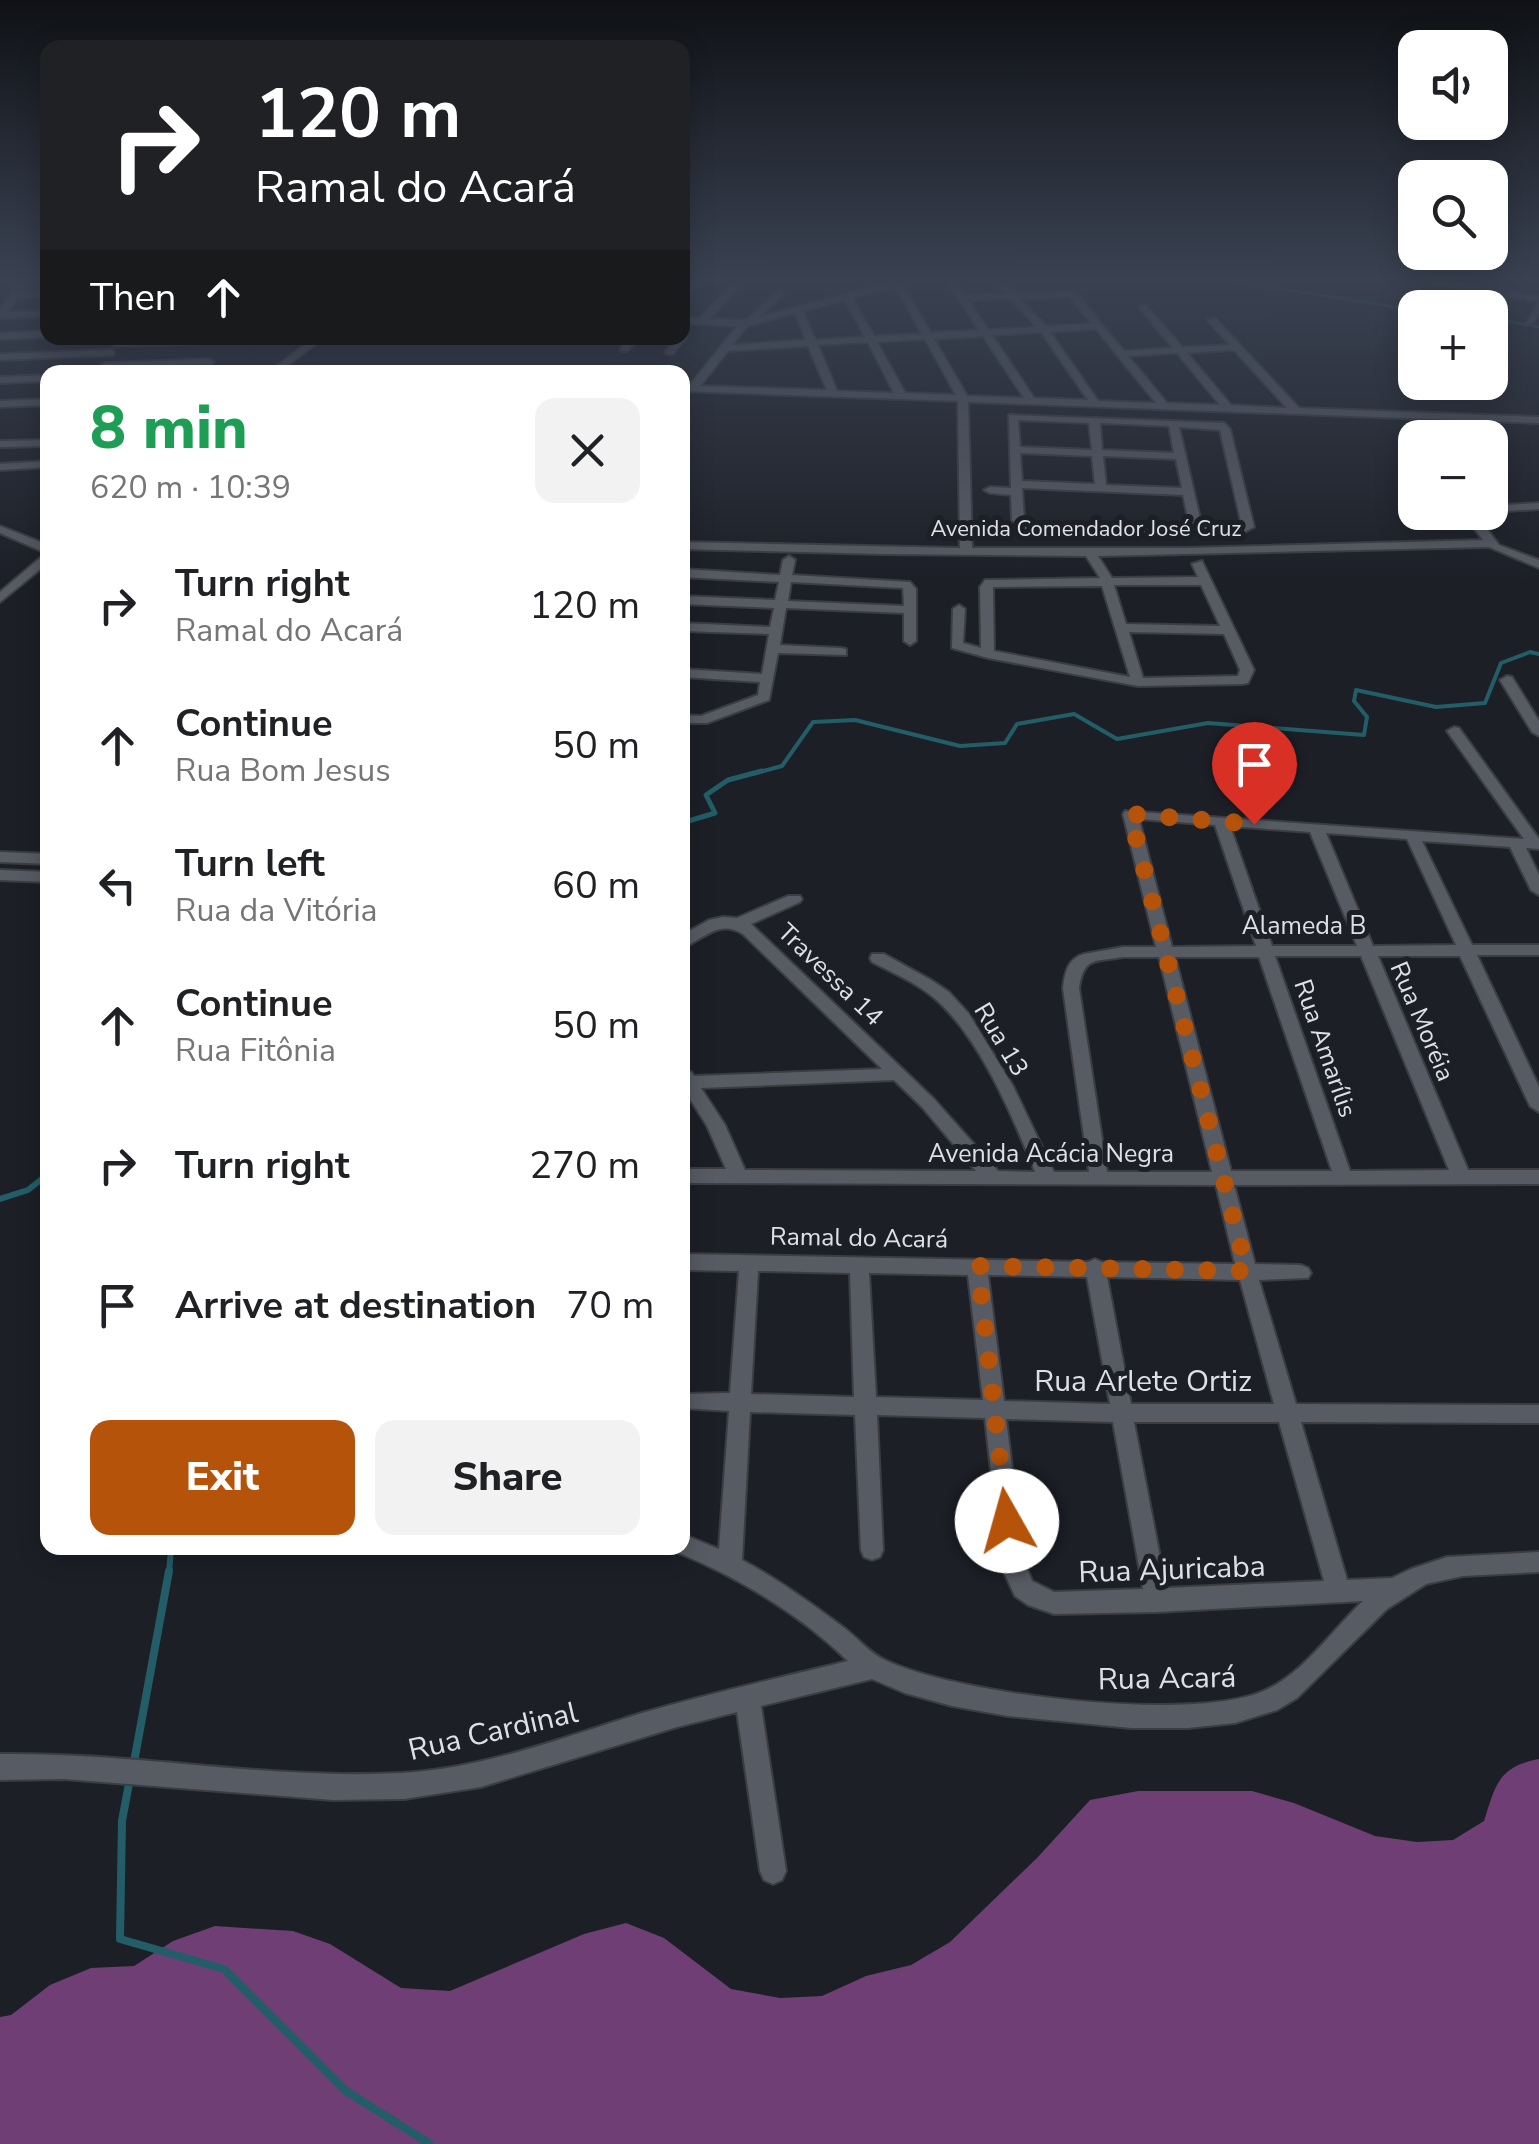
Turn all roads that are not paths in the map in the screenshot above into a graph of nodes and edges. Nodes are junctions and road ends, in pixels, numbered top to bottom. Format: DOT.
graph roads {
  1 [pos="828,381"];
  2 [pos="894,381"];
  3 [pos="954,381"];
  4 [pos="1018,381"];
  5 [pos="1080,381"];
  6 [pos="1144,381"];
  7 [pos="1204,381"];
  8 [pos="1268,381"];
  9 [pos="690,388"];
  10 [pos="833,394"];
  11 [pos="901,396"];
  12 [pos="964,398"];
  13 [pos="1031,401"];
  14 [pos="40,402"];
  15 [pos="1095,403"];
  16 [pos="0,404"];
  17 [pos="1164,406"];
  18 [pos="1228,408"];
  19 [pos="1296,411"];
  20 [pos="999,416"];
  21 [pos="1249,416"];
  22 [pos="1013,417"];
  23 [pos="1094,420"];
  24 [pos="1174,423"];
  25 [pos="1539,423"];
  26 [pos="40,442"];
  27 [pos="0,444"];
  28 [pos="1015,450"];
  29 [pos="1098,453"];
  30 [pos="1180,456"];
  31 [pos="40,464"];
  32 [pos="0,467"];
  33 [pos="1015,488"];
  34 [pos="1102,488"];
  35 [pos="990,490"];
  36 [pos="1187,492"];
  37 [pos="1539,506"];
  38 [pos="0,529"];
  39 [pos="1197,531"];
  40 [pos="690,535"];
  41 [pos="1140,536"];
  42 [pos="1485,538"];
  43 [pos="1116,540"];
  44 [pos="1360,543"];
  45 [pos="690,545"];
  46 [pos="714,546"];
  47 [pos="966,547"];
  48 [pos="40,549"];
  49 [pos="867,551"];
  50 [pos="1088,552"];
  51 [pos="40,560"];
  52 [pos="789,560"];
  53 [pos="1198,564"];
  54 [pos="1539,564"];
  55 [pos="690,573"];
  56 [pos="786,578"];
  57 [pos="1106,581"];
  58 [pos="1204,581"];
  59 [pos="0,598"];
  60 [pos="690,600"];
  61 [pos="781,604"];
  62 [pos="959,609"];
  63 [pos="910,610"];
  64 [pos="690,627"];
  65 [pos="1121,628"];
  66 [pos="1226,630"];
  67 [pos="776,631"];
  68 [pos="910,641"];
  69 [pos="773,649"];
  70 [pos="841,652"];
  71 [pos="988,654"];
  72 [pos="690,674"];
  73 [pos="768,678"];
  74 [pos="1507,680"];
  75 [pos="1138,682"];
  76 [pos="690,719"];
  77 [pos="1454,732"];
  78 [pos="1539,732"];
  79 [pos="1222,822"];
  80 [pos="1317,830"];
  81 [pos="1413,837"];
  82 [pos="1516,844"];
  83 [pos="1537,845"];
  84 [pos="0,858"];
  85 [pos="40,860"];
  86 [pos="0,875"];
  87 [pos="40,877"];
  88 [pos="1539,890"];
  89 [pos="794,899"];
  90 [pos="731,921"];
  91 [pos="690,939"];
  92 [pos="1266,950"];
  93 [pos="1366,950"];
  94 [pos="1539,950"];
  95 [pos="1164,951"];
  96 [pos="1467,951"];
  97 [pos="878,958"];
  98 [pos="899,1074"];
  99 [pos="690,1078"];
  100 [pos="690,1083"];
  101 [pos="1539,1106"];
  102 [pos="690,1176"];
  103 [pos="738,1176"];
  104 [pos="1461,1176"];
  105 [pos="1223,1177"];
  106 [pos="1343,1177"];
  107 [pos="1539,1177"];
  108 [pos="993,1178"];
  109 [pos="1047,1178"];
  110 [pos="1099,1180"];
  111 [pos="690,1262"];
  112 [pos="750,1264"];
  113 [pos="859,1264"];
  114 [pos="978,1266"];
  115 [pos="1096,1267"];
  116 [pos="1247,1271"];
  117 [pos="1301,1273"];
  118 [pos="690,1401"];
  119 [pos="741,1404"];
  120 [pos="867,1406"];
  121 [pos="994,1409"];
  122 [pos="1287,1411"];
  123 [pos="1123,1412"];
  124 [pos="1539,1414"];
  125 [pos="690,1547"];
  126 [pos="872,1550"];
  127 [pos="730,1562"];
  128 [pos="1539,1562"];
  129 [pos="1395,1589"];
  130 [pos="1338,1590"];
  131 [pos="1158,1600"];
  132 [pos="872,1667"];
  133 [pos="747,1698"];
  134 [pos="0,1767"];
  135 [pos="773,1870"];
  1 -- 10 [label="street"];
  2 -- 11 [label="street"];
  3 -- 12 [label="street"];
  4 -- 13 [label="street"];
  5 -- 15 [label="street"];
  6 -- 17 [label="street"];
  7 -- 18 [label="street"];
  8 -- 19 [label="street"];
  9 -- 10 [label="street"];
  10 -- 11 [label="street"];
  11 -- 12 [label="street"];
  12 -- 13 [label="street"];
  12 -- 47 [label="street"];
  13 -- 15 [label="street"];
  14 -- 16 [label="street"];
  15 -- 17 [label="street"];
  17 -- 18 [label="street"];
  18 -- 19 [label="street"];
  19 -- 25 [label="street"];
  20 -- 22 [label="street"];
  21 -- 25 [label="street"];
  22 -- 23 [label="street"];
  22 -- 28 [label="street"];
  23 -- 24 [label="street"];
  23 -- 29 [label="street"];
  24 -- 30 [label="street"];
  24 -- 39 [label="street"];
  26 -- 27 [label="street"];
  28 -- 29 [label="street"];
  28 -- 33 [label="street"];
  29 -- 30 [label="street"];
  29 -- 34 [label="street"];
  30 -- 36 [label="street"];
  31 -- 32 [label="street"];
  33 -- 34 [label="street"];
  33 -- 35 [label="street"];
  33 -- 43 [label="street"];
  34 -- 36 [label="street"];
  36 -- 39 [label="street"];
  37 -- 42 [label="street"];
  38 -- 48 [label="street"];
  39 -- 41 [label="street"];
  40 -- 47 [label="street, Avenida Comendador José Cruz"];
  41 -- 43 [label="street"];
  41 -- 44 [label="street, Avenida Comendador José Cruz"];
  41 -- 47 [label="street, Avenida Comendador José Cruz"];
  42 -- 44 [label="street, Avenida Comendador José Cruz"];
  42 -- 44 [label="street, Avenida Comendador José Cruz"];
  42 -- 54 [label="street, Avenida Comendador José Cruz"];
  43 -- 44 [label="street, Avenida Comendador José Cruz"];
  43 -- 50 [label="street, Avenida Comendador José Cruz"];
  43 -- 57 [label="street"];
  45 -- 46 [label="street, Avenida Comendador José Cruz"];
  46 -- 49 [label="street, Avenida Comendador José Cruz"];
  46 -- 52 [label="street"];
  47 -- 49 [label="street, Avenida Comendador José Cruz"];
  47 -- 50 [label="street, Avenida Comendador José Cruz"];
  49 -- 52 [label="street"];
  50 -- 57 [label="street"];
  51 -- 59 [label="street"];
  52 -- 56 [label="street"];
  53 -- 58 [label="street"];
  55 -- 56 [label="street"];
  56 -- 61 [label="street"];
  56 -- 63 [label="street"];
  57 -- 58 [label="street"];
  57 -- 65 [label="street"];
  57 -- 71 [label="street"];
  58 -- 66 [label="street"];
  60 -- 61 [label="street"];
  61 -- 63 [label="street"];
  61 -- 67 [label="street"];
  62 -- 71 [label="street"];
  63 -- 68 [label="street"];
  64 -- 67 [label="street"];
  65 -- 66 [label="street"];
  65 -- 75 [label="street"];
  66 -- 75 [label="street"];
  67 -- 69 [label="street"];
  69 -- 70 [label="street"];
  69 -- 73 [label="street"];
  71 -- 75 [label="street"];
  72 -- 73 [label="street"];
  73 -- 76 [label="street"];
  74 -- 78 [label="street"];
  77 -- 83 [label="street"];
  79 -- 80 [label="street"];
  79 -- 92 [label="street, Rua Amarílis"];
  79 -- 95 [label="street"];
  80 -- 81 [label="street"];
  80 -- 93 [label="street, Rua Moréia"];
  81 -- 82 [label="street"];
  81 -- 96 [label="street"];
  82 -- 83 [label="street"];
  82 -- 88 [label="street"];
  84 -- 85 [label="street"];
  86 -- 87 [label="street"];
  89 -- 90 [label="street"];
  90 -- 91 [label="street"];
  90 -- 98 [label="street, Travessa 14"];
  92 -- 93 [label="street, Alameda B"];
  92 -- 95 [label="street, Alameda B"];
  92 -- 106 [label="street, Rua Amarílis"];
  93 -- 96 [label="street, Alameda B"];
  93 -- 104 [label="street, Rua Moréia"];
  94 -- 96 [label="street, Alameda B"];
  95 -- 105 [label="street"];
  95 -- 110 [label="street, Alameda B"];
  96 -- 101 [label="street"];
  97 -- 109 [label="street, Rua 13"];
  98 -- 99 [label="street"];
  98 -- 108 [label="street, Travessa 14"];
  100 -- 103 [label="street"];
  102 -- 103 [label="street, Avenida Acácia Negra"];
  103 -- 108 [label="street, Avenida Acácia Negra"];
  104 -- 106 [label="street, Avenida Acácia Negra"];
  104 -- 107 [label="street, Avenida Acácia Negra"];
  105 -- 106 [label="street, Avenida Acácia Negra"];
  105 -- 110 [label="street, Avenida Acácia Negra"];
  105 -- 116 [label="street"];
  108 -- 109 [label="street, Avenida Acácia Negra"];
  109 -- 110 [label="street, Avenida Acácia Negra"];
  111 -- 112 [label="street, Ramal do Acará"];
  112 -- 113 [label="street, Ramal do Acará"];
  112 -- 119 [label="street"];
  113 -- 114 [label="street, Ramal do Acará"];
  113 -- 120 [label="street"];
  114 -- 115 [label="street, Ramal do Acará"];
  114 -- 121 [label="street"];
  115 -- 116 [label="street, Ramal do Acará"];
  115 -- 123 [label="street"];
  116 -- 117 [label="street"];
  116 -- 122 [label="street"];
  118 -- 119 [label="street, Rua Arlete Ortiz"];
  119 -- 120 [label="street, Rua Arlete Ortiz"];
  119 -- 127 [label="street"];
  120 -- 121 [label="street, Rua Arlete Ortiz"];
  120 -- 126 [label="street"];
  121 -- 123 [label="street, Rua Arlete Ortiz"];
  121 -- 131 [label="street, Rua Ajuricaba"];
  122 -- 123 [label="street, Rua Arlete Ortiz"];
  122 -- 124 [label="street, Rua Arlete Ortiz"];
  122 -- 130 [label="street"];
  123 -- 131 [label="street"];
  125 -- 127 [label="street, Rua Acará"];
  127 -- 132 [label="street, Rua Acará"];
  128 -- 129 [label="street, Rua Acará"];
  129 -- 130 [label="street"];
  129 -- 132 [label="street, Rua Acará"];
  130 -- 131 [label="street, Rua Ajuricaba"];
  132 -- 133 [label="street, Rua Cardinal"];
  133 -- 134 [label="street, Rua Cardinal"];
  133 -- 135 [label="street"];
}
